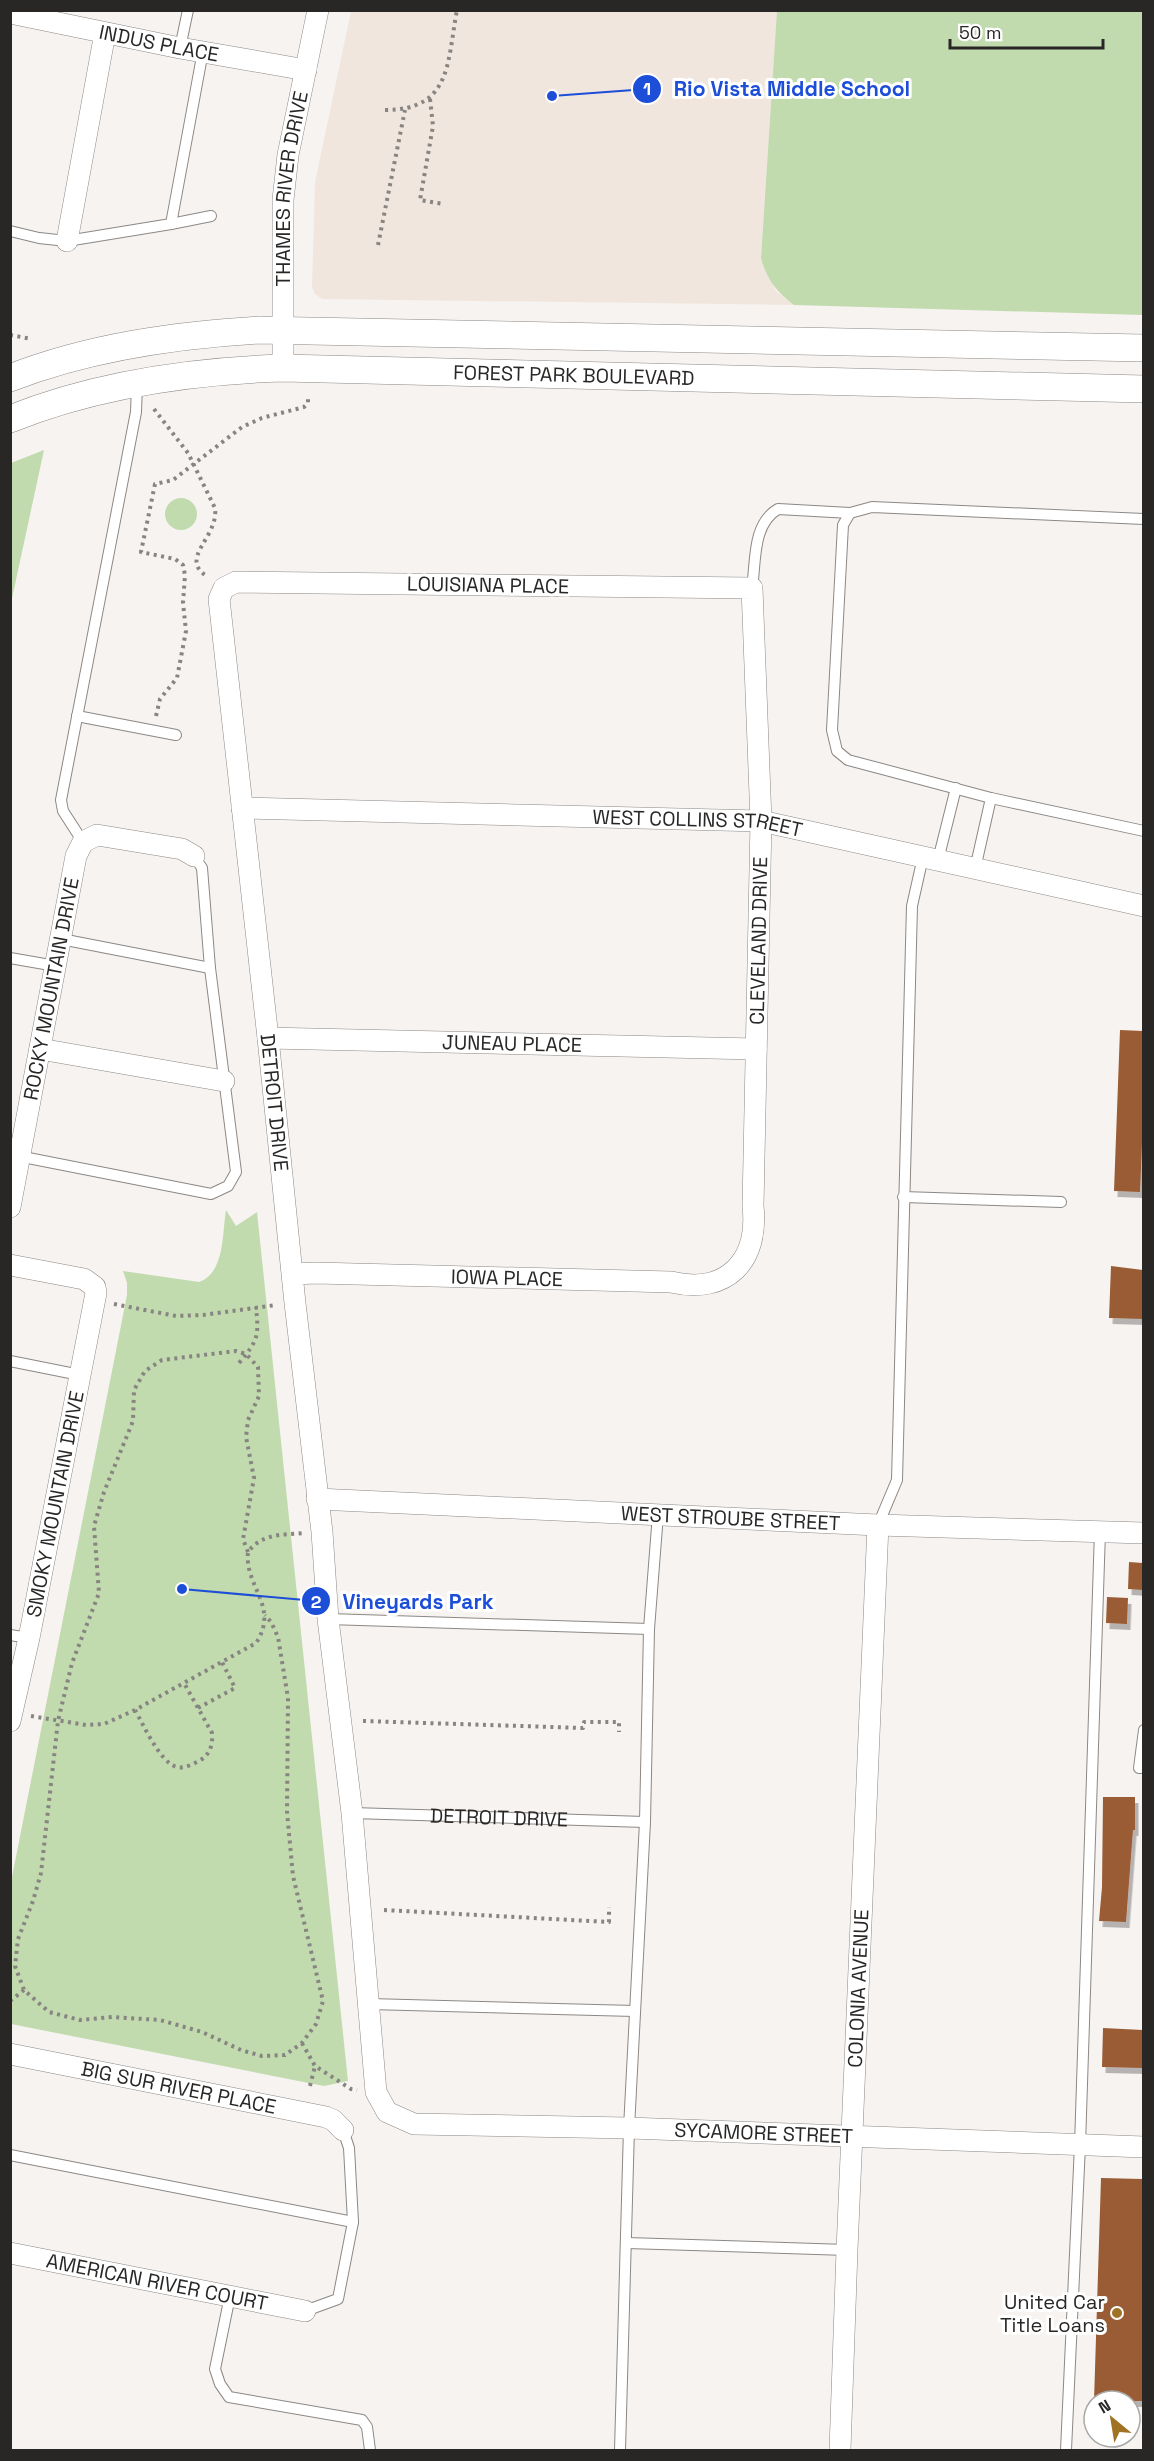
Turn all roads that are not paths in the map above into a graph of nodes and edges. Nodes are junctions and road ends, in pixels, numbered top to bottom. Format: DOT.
graph roads {
  1 [pos="188,10"];
  2 [pos="318,10"];
  3 [pos="10,13"];
  4 [pos="105,33"];
  5 [pos="180,48"];
  6 [pos="203,51"];
  7 [pos="306,70"];
  8 [pos="211,216"];
  9 [pos="171,224"];
  10 [pos="10,231"];
  11 [pos="67,241"];
  12 [pos="283,330"];
  13 [pos="1143,348"];
  14 [pos="284,368"];
  15 [pos="10,378"];
  16 [pos="137,382"];
  17 [pos="1143,389"];
  18 [pos="10,419"];
  19 [pos="850,513"];
  20 [pos="1143,519"];
  21 [pos="224,588"];
  22 [pos="753,588"];
  23 [pos="77,716"];
  24 [pos="176,735"];
  25 [pos="956,788"];
  26 [pos="991,798"];
  27 [pos="242,808"];
  28 [pos="761,821"];
  29 [pos="1143,831"];
  30 [pos="83,842"];
  31 [pos="194,856"];
  32 [pos="930,859"];
  33 [pos="975,869"];
  34 [pos="1143,906"];
  35 [pos="61,939"];
  36 [pos="10,958"];
  37 [pos="56,966"];
  38 [pos="210,968"];
  39 [pos="268,1038"];
  40 [pos="40,1048"];
  41 [pos="756,1049"];
  42 [pos="224,1081"];
  43 [pos="16,1156"];
  44 [pos="903,1197"];
  45 [pos="1061,1202"];
  46 [pos="10,1207"];
  47 [pos="10,1265"];
  48 [pos="293,1274"];
  49 [pos="721,1279"];
  50 [pos="10,1361"];
  51 [pos="80,1375"];
  52 [pos="317,1499"];
  53 [pos="658,1515"];
  54 [pos="878,1525"];
  55 [pos="1100,1531"];
  56 [pos="1143,1533"];
  57 [pos="328,1619"];
  58 [pos="649,1629"];
  59 [pos="20,1637"];
  60 [pos="12,1717"];
  61 [pos="1143,1730"];
  62 [pos="1143,1768"];
  63 [pos="352,1813"];
  64 [pos="645,1822"];
  65 [pos="369,2004"];
  66 [pos="635,2011"];
  67 [pos="10,2054"];
  68 [pos="387,2112"];
  69 [pos="629,2128"];
  70 [pos="343,2130"];
  71 [pos="852,2137"];
  72 [pos="1080,2145"];
  73 [pos="1143,2147"];
  74 [pos="10,2155"];
  75 [pos="353,2222"];
  76 [pos="627,2243"];
  77 [pos="847,2250"];
  78 [pos="10,2253"];
  79 [pos="230,2296"];
  80 [pos="305,2311"];
  81 [pos="370,2451"];
  82 [pos="620,2451"];
  83 [pos="840,2451"];
  84 [pos="1066,2451"];
  1 -- 5 [label="lane"];
  2 -- 7 [label="street, THAMES RIVER DRIVE"];
  3 -- 4 [label="street, INDUS PLACE"];
  4 -- 5 [label="street, INDUS PLACE"];
  4 -- 11 [label="street"];
  5 -- 6 [label="street, INDUS PLACE"];
  6 -- 7 [label="street, INDUS PLACE"];
  6 -- 9 [label="lane"];
  7 -- 12 [label="street, THAMES RIVER DRIVE"];
  8 -- 9 [label="lane"];
  9 -- 11 [label="lane"];
  10 -- 11 [label="lane"];
  12 -- 13 [label="street, FOREST PARK BOULEVARD"];
  12 -- 14 [label="street, THAMES RIVER DRIVE"];
  12 -- 15 [label="street, FOREST PARK BOULEVARD"];
  14 -- 16 [label="street, FOREST PARK BOULEVARD"];
  14 -- 17 [label="street, FOREST PARK BOULEVARD"];
  16 -- 18 [label="street, FOREST PARK BOULEVARD"];
  16 -- 23 [label="lane"];
  19 -- 20 [label="lane"];
  19 -- 22 [label="lane"];
  19 -- 25 [label="lane"];
  21 -- 22 [label="street, LOUISIANA PLACE"];
  21 -- 27 [label="street, DETROIT DRIVE"];
  22 -- 28 [label="street, CLEVELAND DRIVE"];
  23 -- 24 [label="lane"];
  23 -- 30 [label="lane"];
  25 -- 26 [label="lane"];
  25 -- 32 [label="lane"];
  26 -- 29 [label="lane"];
  26 -- 33 [label="lane"];
  27 -- 28 [label="street, WEST COLLINS STREET"];
  27 -- 39 [label="street, DETROIT DRIVE"];
  28 -- 32 [label="street, WEST COLLINS STREET"];
  28 -- 41 [label="street, CLEVELAND DRIVE"];
  30 -- 31 [label="street"];
  30 -- 35 [label="street, ROCKY MOUNTAIN DRIVE"];
  31 -- 38 [label="lane"];
  32 -- 33 [label="street, WEST COLLINS STREET"];
  32 -- 44 [label="lane"];
  33 -- 34 [label="street, WEST COLLINS STREET"];
  35 -- 37 [label="street, ROCKY MOUNTAIN DRIVE"];
  35 -- 38 [label="lane"];
  36 -- 37 [label="lane"];
  37 -- 40 [label="street, ROCKY MOUNTAIN DRIVE"];
  38 -- 42 [label="lane"];
  39 -- 41 [label="street, JUNEAU PLACE"];
  39 -- 48 [label="street, DETROIT DRIVE"];
  40 -- 42 [label="street"];
  40 -- 43 [label="street, ROCKY MOUNTAIN DRIVE"];
  41 -- 49 [label="street, CLEVELAND DRIVE"];
  42 -- 43 [label="lane"];
  43 -- 46 [label="street, ROCKY MOUNTAIN DRIVE"];
  44 -- 45 [label="lane"];
  44 -- 54 [label="lane"];
  47 -- 51 [label="street, SMOKY MOUNTAIN DRIVE"];
  48 -- 49 [label="street, IOWA PLACE"];
  48 -- 52 [label="street, DETROIT DRIVE"];
  50 -- 51 [label="lane"];
  51 -- 59 [label="street, SMOKY MOUNTAIN DRIVE"];
  52 -- 53 [label="street, WEST STROUBE STREET"];
  52 -- 57 [label="street, DETROIT DRIVE"];
  53 -- 54 [label="street, WEST STROUBE STREET"];
  53 -- 58 [label="lane"];
  54 -- 55 [label="street, WEST STROUBE STREET"];
  54 -- 71 [label="street, COLONIA AVENUE"];
  55 -- 56 [label="street, WEST STROUBE STREET"];
  55 -- 72 [label="lane"];
  57 -- 58 [label="lane"];
  57 -- 63 [label="street, DETROIT DRIVE"];
  58 -- 64 [label="lane"];
  59 -- 60 [label="street, SMOKY MOUNTAIN DRIVE"];
  61 -- 62 [label="lane"];
  63 -- 64 [label="lane, DETROIT DRIVE"];
  63 -- 65 [label="street, DETROIT DRIVE"];
  64 -- 66 [label="lane"];
  65 -- 66 [label="lane"];
  65 -- 68 [label="street, DETROIT DRIVE"];
  66 -- 69 [label="lane"];
  67 -- 70 [label="street, BIG SUR RIVER PLACE"];
  68 -- 69 [label="street, SYCAMORE STREET"];
  69 -- 71 [label="street, SYCAMORE STREET"];
  69 -- 76 [label="lane"];
  70 -- 75 [label="lane"];
  71 -- 72 [label="street, SYCAMORE STREET"];
  71 -- 77 [label="street, COLONIA AVENUE"];
  72 -- 73 [label="street, SYCAMORE STREET"];
  72 -- 84 [label="lane"];
  74 -- 75 [label="lane"];
  75 -- 80 [label="lane"];
  76 -- 77 [label="lane"];
  76 -- 82 [label="lane"];
  77 -- 83 [label="street, COLONIA AVENUE"];
  78 -- 79 [label="street, AMERICAN RIVER COURT"];
  79 -- 80 [label="street, AMERICAN RIVER COURT"];
  79 -- 81 [label="lane"];
}
